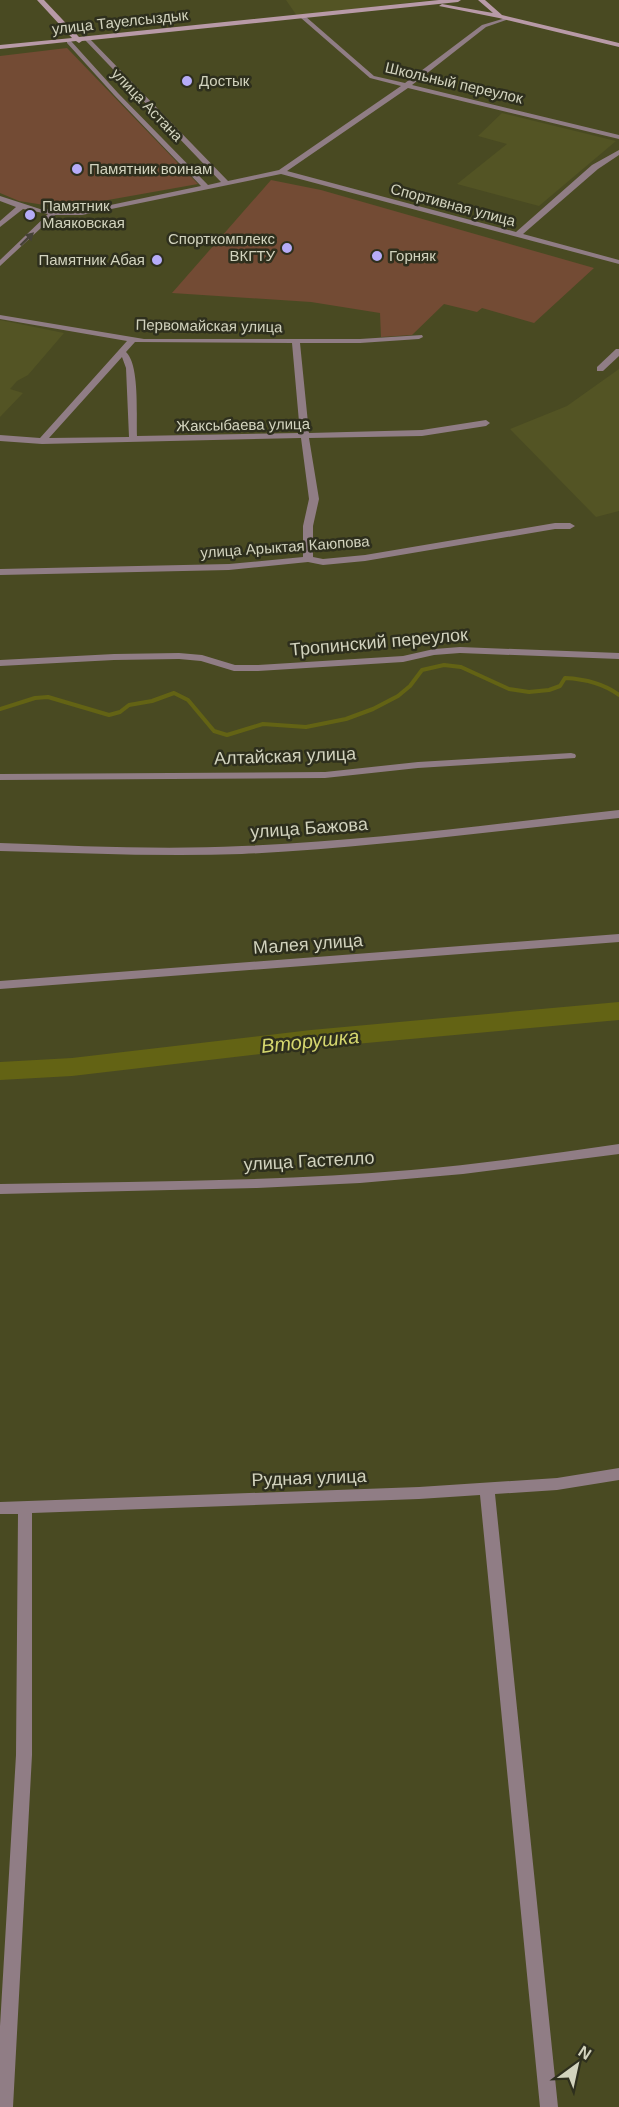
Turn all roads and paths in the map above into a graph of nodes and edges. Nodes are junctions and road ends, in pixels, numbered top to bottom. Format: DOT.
graph roads {
  1 [pos="40,0"];
  2 [pos="458,0"];
  3 [pos="481,0"];
  4 [pos="425,4"];
  5 [pos="303,17"];
  6 [pos="503,17"];
  7 [pos="88,40"];
  8 [pos="79,41"];
  9 [pos="69,42"];
  10 [pos="619,45"];
  11 [pos="0,47"];
  12 [pos="406,86"];
  13 [pos="618,136"];
  14 [pos="619,152"];
  15 [pos="281,172"];
  16 [pos="226,183"];
  17 [pos="206,187"];
  18 [pos="0,198"];
  19 [pos="20,207"];
  20 [pos="53,213"];
  21 [pos="0,225"];
  22 [pos="517,235"];
  23 [pos="619,262"];
  24 [pos="0,264"];
  25 [pos="0,316"];
  26 [pos="419,337"];
  27 [pos="133,339"];
  28 [pos="296,341"];
  29 [pos="619,351"];
  30 [pos="123,353"];
  31 [pos="600,369"];
  32 [pos="486,423"];
  33 [pos="305,437"];
  34 [pos="0,438"];
  35 [pos="133,440"];
  36 [pos="42,441"];
  37 [pos="570,526"];
  38 [pos="308,560"];
  39 [pos="0,572"];
  40 [pos="619,656"];
  41 [pos="0,663"];
  42 [pos="571,756"];
  43 [pos="0,777"];
  44 [pos="619,814"];
  45 [pos="0,848"];
  46 [pos="619,938"];
  47 [pos="0,985"];
  48 [pos="619,1149"];
  49 [pos="0,1189"];
  50 [pos="619,1474"];
  51 [pos="487,1489"];
  52 [pos="25,1507"];
  53 [pos="0,1508"];
  54 [pos="4,2107"];
  55 [pos="549,2107"];
  1 -- 8 [label="street"];
  2 -- 4 [label="street, улица Тауелсыздык"];
  3 -- 6 [label="street"];
  4 -- 5 [label="street, улица Тауелсыздык"];
  4 -- 6 [label="street"];
  5 -- 7 [label="street, улица Тауелсыздык"];
  5 -- 12 [label="street, Школьный переулок"];
  6 -- 10 [label="street"];
  6 -- 12 [label="street"];
  7 -- 8 [label="street, улица Тауелсыздык"];
  7 -- 16 [label="street, улица Астана"];
  8 -- 9 [label="street, улица Тауелсыздык"];
  9 -- 11 [label="street, улица Тауелсыздык"];
  9 -- 17 [label="street, улица Астана"];
  12 -- 13 [label="street, Школьный переулок"];
  12 -- 15 [label="street"];
  14 -- 22 [label="street"];
  15 -- 16 [label="street"];
  15 -- 22 [label="street, Спортивная улица"];
  16 -- 17 [label="street"];
  17 -- 20 [label="street"];
  18 -- 19 [label="street"];
  19 -- 20 [label="street"];
  19 -- 21 [label="street"];
  24 -- 20 [label="street, one-way"];
  22 -- 23 [label="street, Спортивная улица"];
  25 -- 27 [label="street, Первомайская улица"];
  26 -- 28 [label="street, Первомайская улица"];
  27 -- 28 [label="street, Первомайская улица"];
  27 -- 30 [label="street"];
  28 -- 33 [label="street"];
  29 -- 31 [label="street"];
  30 -- 35 [label="street"];
  30 -- 36 [label="street"];
  32 -- 33 [label="street, Жаксыбаева улица"];
  33 -- 35 [label="street, Жаксыбаева улица"];
  33 -- 38 [label="street"];
  34 -- 36 [label="street, Жаксыбаева улица"];
  35 -- 36 [label="street, Жаксыбаева улица"];
  37 -- 38 [label="street, улица Арыктая Каюпова"];
  38 -- 39 [label="street, улица Арыктая Каюпова"];
  40 -- 41 [label="street, Тропинский переулок"];
  42 -- 43 [label="street, Алтайская улица"];
  44 -- 45 [label="street, улица Бажова"];
  46 -- 47 [label="street, Малея улица"];
  48 -- 49 [label="street, улица Гастелло"];
  50 -- 51 [label="street, Рудная улица"];
  51 -- 52 [label="street, Рудная улица"];
  51 -- 55 [label="street"];
  52 -- 53 [label="street, Рудная улица"];
  52 -- 54 [label="street"];
}
